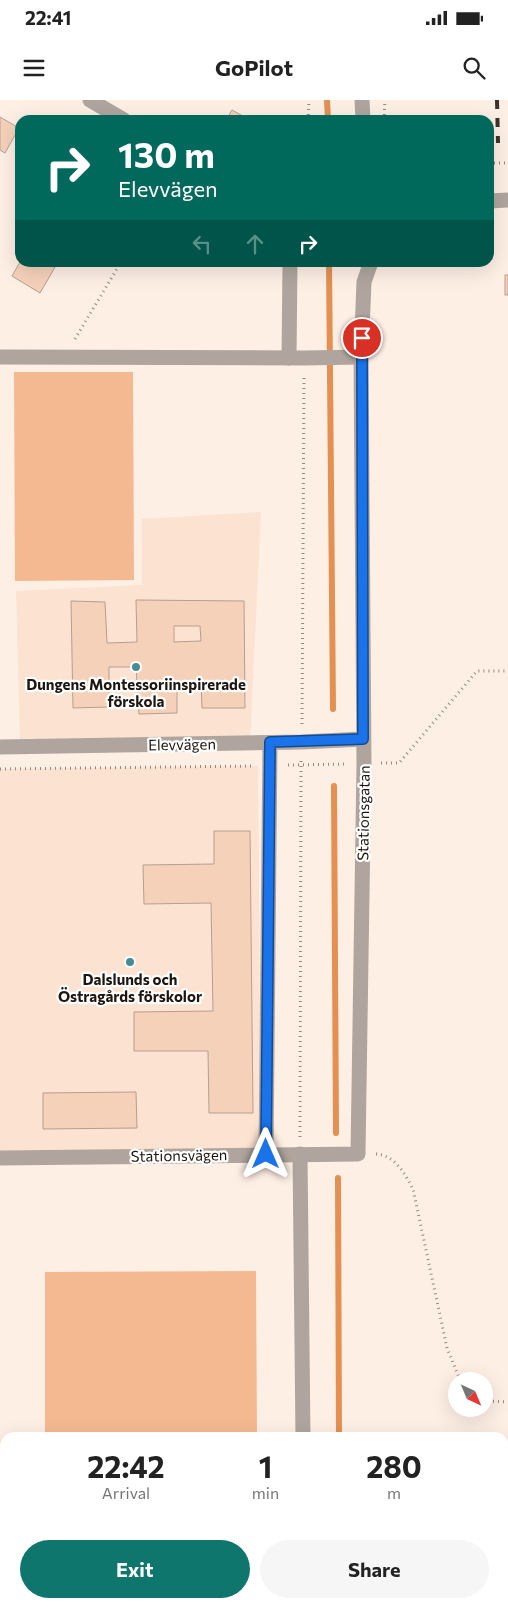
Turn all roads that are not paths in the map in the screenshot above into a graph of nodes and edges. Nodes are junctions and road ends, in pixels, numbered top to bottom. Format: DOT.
graph roads {
  1 [pos="90,100"];
  2 [pos="362,100"];
  3 [pos="116,115"];
  4 [pos="362,115"];
  5 [pos="508,200"];
  6 [pos="494,201"];
  7 [pos="290,267"];
  8 [pos="369,267"];
  9 [pos="361,357"];
  10 [pos="0,358"];
  11 [pos="289,358"];
  12 [pos="363,739"];
  13 [pos="270,742"];
  14 [pos="0,747"];
  15 [pos="266,1154"];
  16 [pos="300,1154"];
  17 [pos="358,1154"];
  18 [pos="0,1158"];
  19 [pos="303,1432"];
  1 -- 3 [label="street"];
  2 -- 4 [label="street"];
  5 -- 6 [label="street"];
  7 -- 11 [label="street"];
  8 -- 9 [label="street, Stationsgatan"];
  9 -- 11 [label="street"];
  9 -- 12 [label="street, Stationsgatan"];
  10 -- 11 [label="street"];
  12 -- 13 [label="street, Elevvägen"];
  12 -- 17 [label="street, Stationsgatan"];
  13 -- 14 [label="street, Elevvägen"];
  13 -- 15 [label="street"];
  15 -- 16 [label="street, Stationsvägen"];
  15 -- 18 [label="street, Stationsvägen"];
  16 -- 17 [label="street, Stationsvägen"];
  16 -- 19 [label="street"];
}
